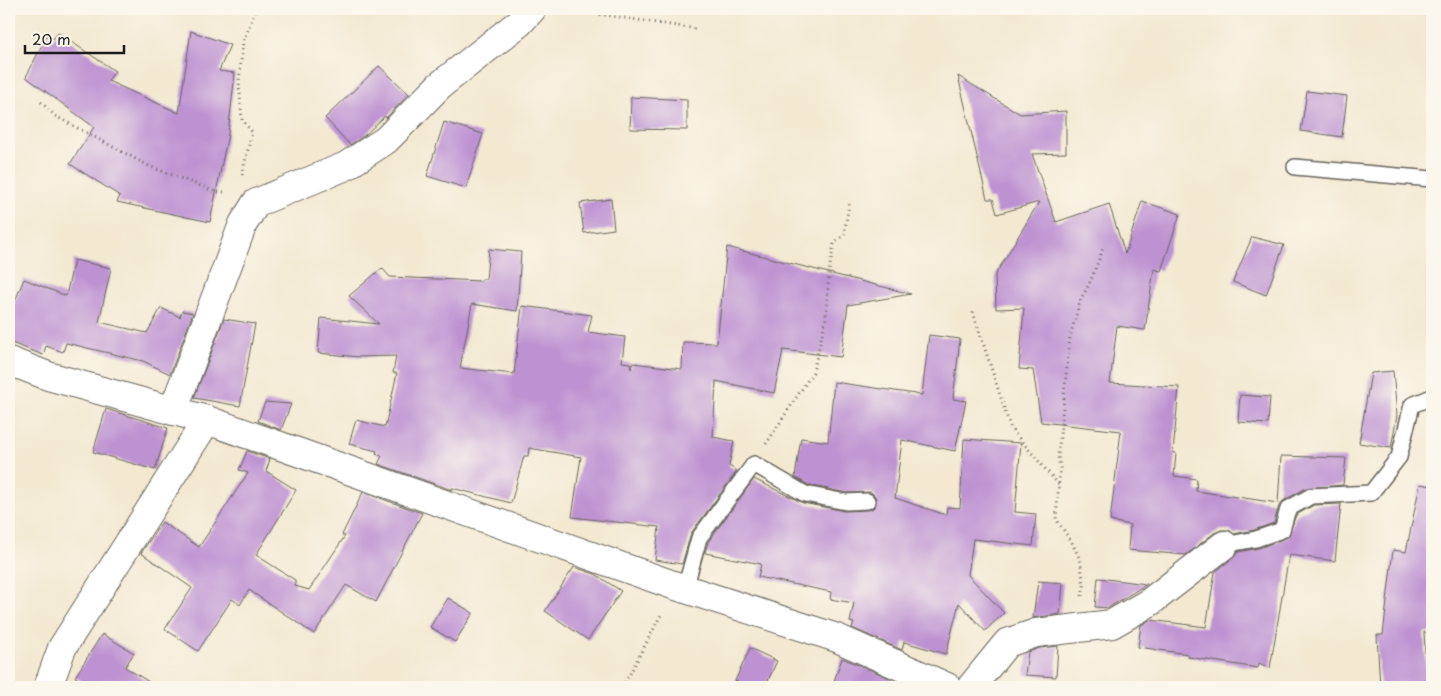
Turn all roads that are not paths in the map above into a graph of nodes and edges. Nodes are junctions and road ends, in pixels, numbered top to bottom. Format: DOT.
graph roads {
  1 [pos="532,9"];
  2 [pos="1295,167"];
  3 [pos="1432,179"];
  4 [pos="9,361"];
  5 [pos="1432,397"];
  6 [pos="173,410"];
  7 [pos="207,420"];
  8 [pos="867,501"];
  9 [pos="1224,544"];
  10 [pos="680,588"];
  11 [pos="52,686"];
  12 [pos="947,687"];
  13 [pos="971,687"];
  1 -- 6 [label="street"];
  2 -- 3 [label="lane"];
  4 -- 6 [label="street"];
  5 -- 9 [label="lane"];
  6 -- 7 [label="street"];
  7 -- 10 [label="street"];
  7 -- 11 [label="street"];
  8 -- 10 [label="lane"];
  9 -- 13 [label="street"];
  10 -- 12 [label="street"];
}
